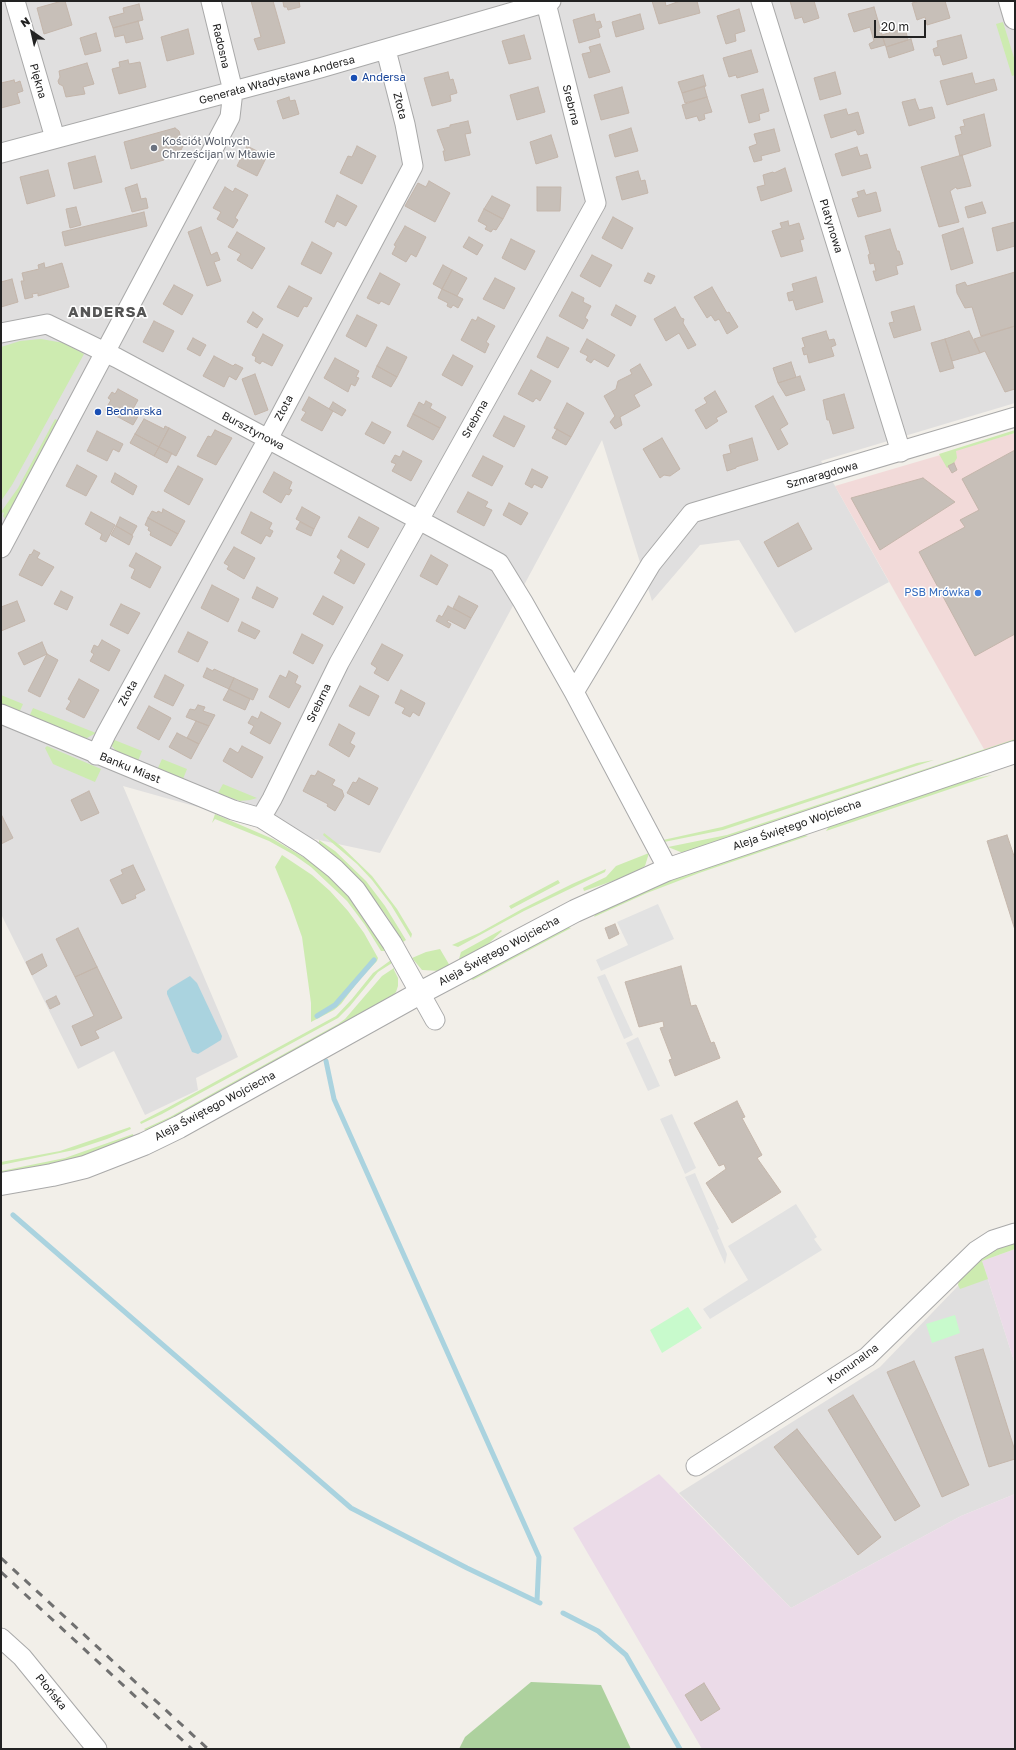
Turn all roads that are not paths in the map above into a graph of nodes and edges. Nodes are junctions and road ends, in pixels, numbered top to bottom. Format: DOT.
graph roads {
  1 [pos="15,1"];
  2 [pos="211,1"];
  3 [pos="761,1"];
  4 [pos="1010,1"];
  5 [pos="548,2"];
  6 [pos="1015,18"];
  7 [pos="386,50"];
  8 [pos="233,91"];
  9 [pos="55,138"];
  10 [pos="1,153"];
  11 [pos="1,333"];
  12 [pos="106,352"];
  13 [pos="1015,418"];
  14 [pos="268,439"];
  15 [pos="901,452"];
  16 [pos="419,519"];
  17 [pos="1,548"];
  18 [pos="574,692"];
  19 [pos="1,714"];
  20 [pos="1015,752"];
  21 [pos="96,755"];
  22 [pos="261,818"];
  23 [pos="668,869"];
  24 [pos="420,993"];
  25 [pos="434,1020"];
  26 [pos="1,1184"];
  27 [pos="1015,1233"];
  28 [pos="696,1466"];
  29 [pos="1,1638"];
  30 [pos="97,1749"];
  1 -- 9 [label="street, Piękna"];
  2 -- 8 [label="street, Radosna"];
  3 -- 15 [label="street, Platynowa"];
  4 -- 6 [label="street"];
  5 -- 7 [label="street, Generała Władysława Andersa"];
  5 -- 16 [label="street, Srebrna"];
  7 -- 8 [label="street, Generała Władysława Andersa"];
  7 -- 14 [label="street, Złota"];
  8 -- 9 [label="street, Generała Władysława Andersa"];
  8 -- 12 [label="street"];
  9 -- 10 [label="street, Generała Władysława Andersa"];
  11 -- 12 [label="street, Bursztynowa"];
  12 -- 14 [label="street, Bursztynowa"];
  12 -- 17 [label="street"];
  13 -- 15 [label="street, Szmaragdowa"];
  14 -- 16 [label="street, Bursztynowa"];
  14 -- 21 [label="street, Złota"];
  15 -- 18 [label="street, Szmaragdowa"];
  16 -- 18 [label="street, Bursztynowa"];
  16 -- 22 [label="street, Srebrna"];
  18 -- 23 [label="street"];
  19 -- 21 [label="street, Banku Miast"];
  20 -- 23 [label="street, Aleja Świętego Wojciecha"];
  21 -- 22 [label="street, Banku Miast"];
  22 -- 24 [label="street, Banku Miast"];
  23 -- 24 [label="street, Aleja Świętego Wojciecha"];
  24 -- 25 [label="street, Banku Miast"];
  24 -- 26 [label="street, Aleja Świętego Wojciecha"];
  27 -- 28 [label="street, Komunalna"];
  29 -- 30 [label="street, Płońska"];
}
